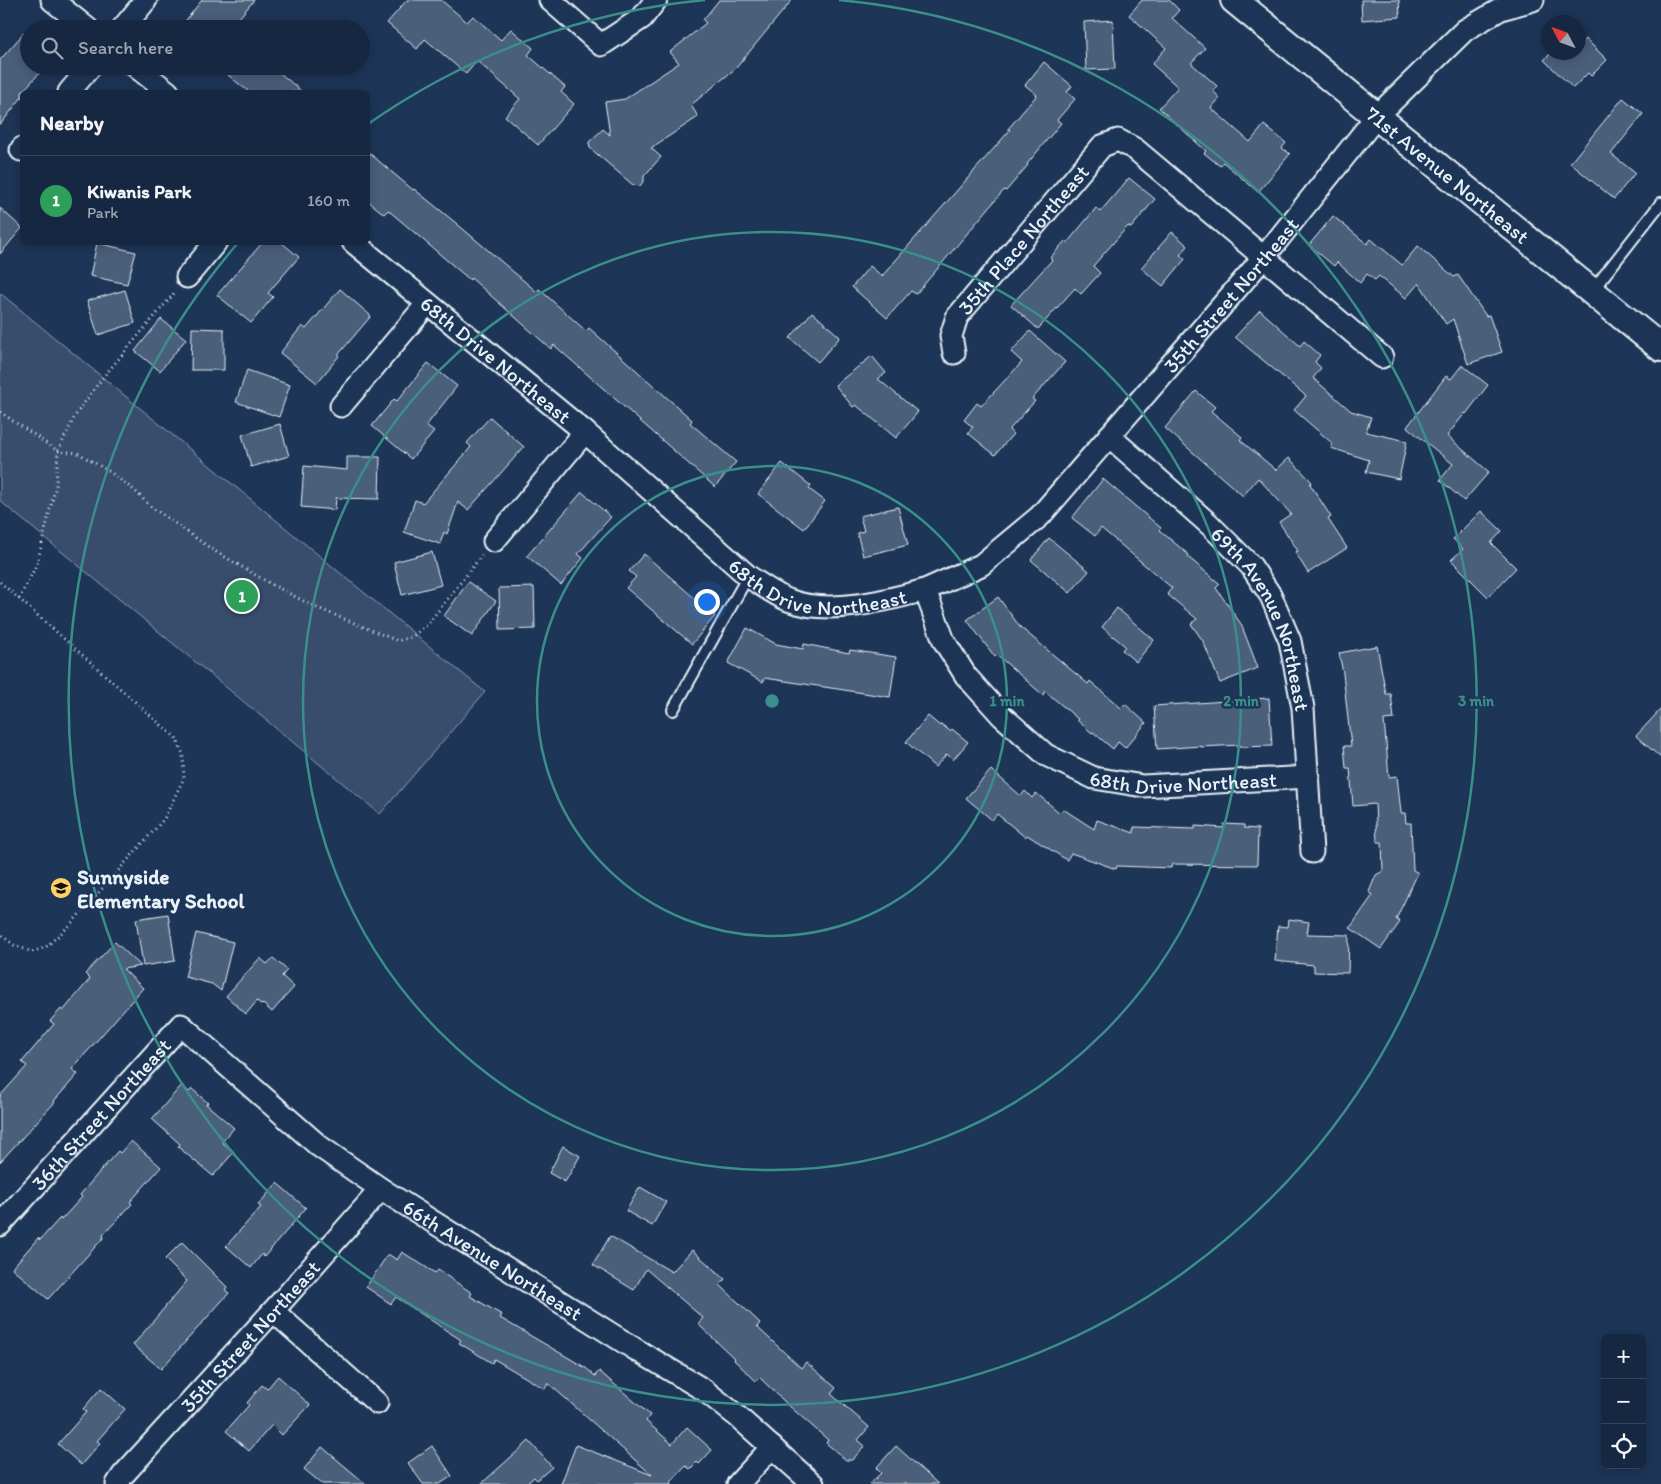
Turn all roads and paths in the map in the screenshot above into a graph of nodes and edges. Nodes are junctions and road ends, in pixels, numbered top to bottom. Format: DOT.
graph roads {
  1 [pos="52,0"];
  2 [pos="146,0"];
  3 [pos="550,0"];
  4 [pos="656,0"];
  5 [pos="1234,0"];
  6 [pos="1533,0"];
  7 [pos="77,20"];
  8 [pos="129,20"];
  9 [pos="83,75"];
  10 [pos="146,75"];
  11 [pos="71,90"];
  12 [pos="165,90"];
  13 [pos="1376,117"];
  14 [pos="1661,203"];
  15 [pos="214,245"];
  16 [pos="357,245"];
  17 [pos="1264,257"];
  18 [pos="188,277"];
  19 [pos="1591,292"];
  20 [pos="427,304"];
  21 [pos="1661,348"];
  22 [pos="954,352"];
  23 [pos="1382,357"];
  24 [pos="341,406"];
  25 [pos="0,412"];
  26 [pos="585,432"];
  27 [pos="1109,436"];
  28 [pos="58,451"];
  29 [pos="494,540"];
  30 [pos="748,576"];
  31 [pos="0,582"];
  32 [pos="925,590"];
  33 [pos="19,599"];
  34 [pos="672,710"];
  35 [pos="1308,778"];
  36 [pos="1312,852"];
  37 [pos="0,934"];
  38 [pos="181,1025"];
  39 [pos="381,1188"];
  40 [pos="0,1225"];
  41 [pos="272,1311"];
  42 [pos="377,1403"];
  43 [pos="772,1446"];
  44 [pos="117,1484"];
  45 [pos="738,1484"];
  46 [pos="813,1484"];
  1 -- 7 [label="street"];
  2 -- 8 [label="street"];
  3 -- 4 [label="street"];
  5 -- 13 [label="street, 71st Avenue Northeast"];
  6 -- 13 [label="street, 35th Street Northeast"];
  9 -- 11 [label="street"];
  10 -- 12 [label="street"];
  13 -- 17 [label="street, 35th Street Northeast"];
  13 -- 19 [label="street, 71st Avenue Northeast"];
  14 -- 19 [label="lane"];
  15 -- 18 [label="street"];
  16 -- 20 [label="street, 68th Drive Northeast"];
  17 -- 22 [label="street, 35th Place Northeast"];
  17 -- 23 [label="street"];
  17 -- 27 [label="street, 35th Street Northeast"];
  18 -- 28 [label="path"];
  19 -- 21 [label="street, 71st Avenue Northeast"];
  20 -- 24 [label="street"];
  20 -- 26 [label="street, 68th Drive Northeast"];
  25 -- 28 [label="path"];
  26 -- 29 [label="street"];
  26 -- 30 [label="street, 68th Drive Northeast"];
  27 -- 32 [label="street, 35th Street Northeast"];
  27 -- 35 [label="street, 69th Avenue Northeast"];
  28 -- 29 [label="path"];
  28 -- 33 [label="path"];
  30 -- 32 [label="street, 68th Drive Northeast"];
  30 -- 34 [label="lane"];
  31 -- 33 [label="path"];
  32 -- 35 [label="street, 68th Drive Northeast"];
  33 -- 37 [label="path"];
  35 -- 36 [label="street, 69th Avenue Northeast"];
  38 -- 39 [label="street, 66th Avenue Northeast"];
  38 -- 40 [label="street, 36th Street Northeast"];
  39 -- 41 [label="street, 35th Street Northeast"];
  39 -- 43 [label="street, 66th Avenue Northeast"];
  41 -- 42 [label="street"];
  41 -- 44 [label="street, 35th Street Northeast"];
  43 -- 45 [label="street"];
  43 -- 46 [label="street, 66th Avenue Northeast"];
}
